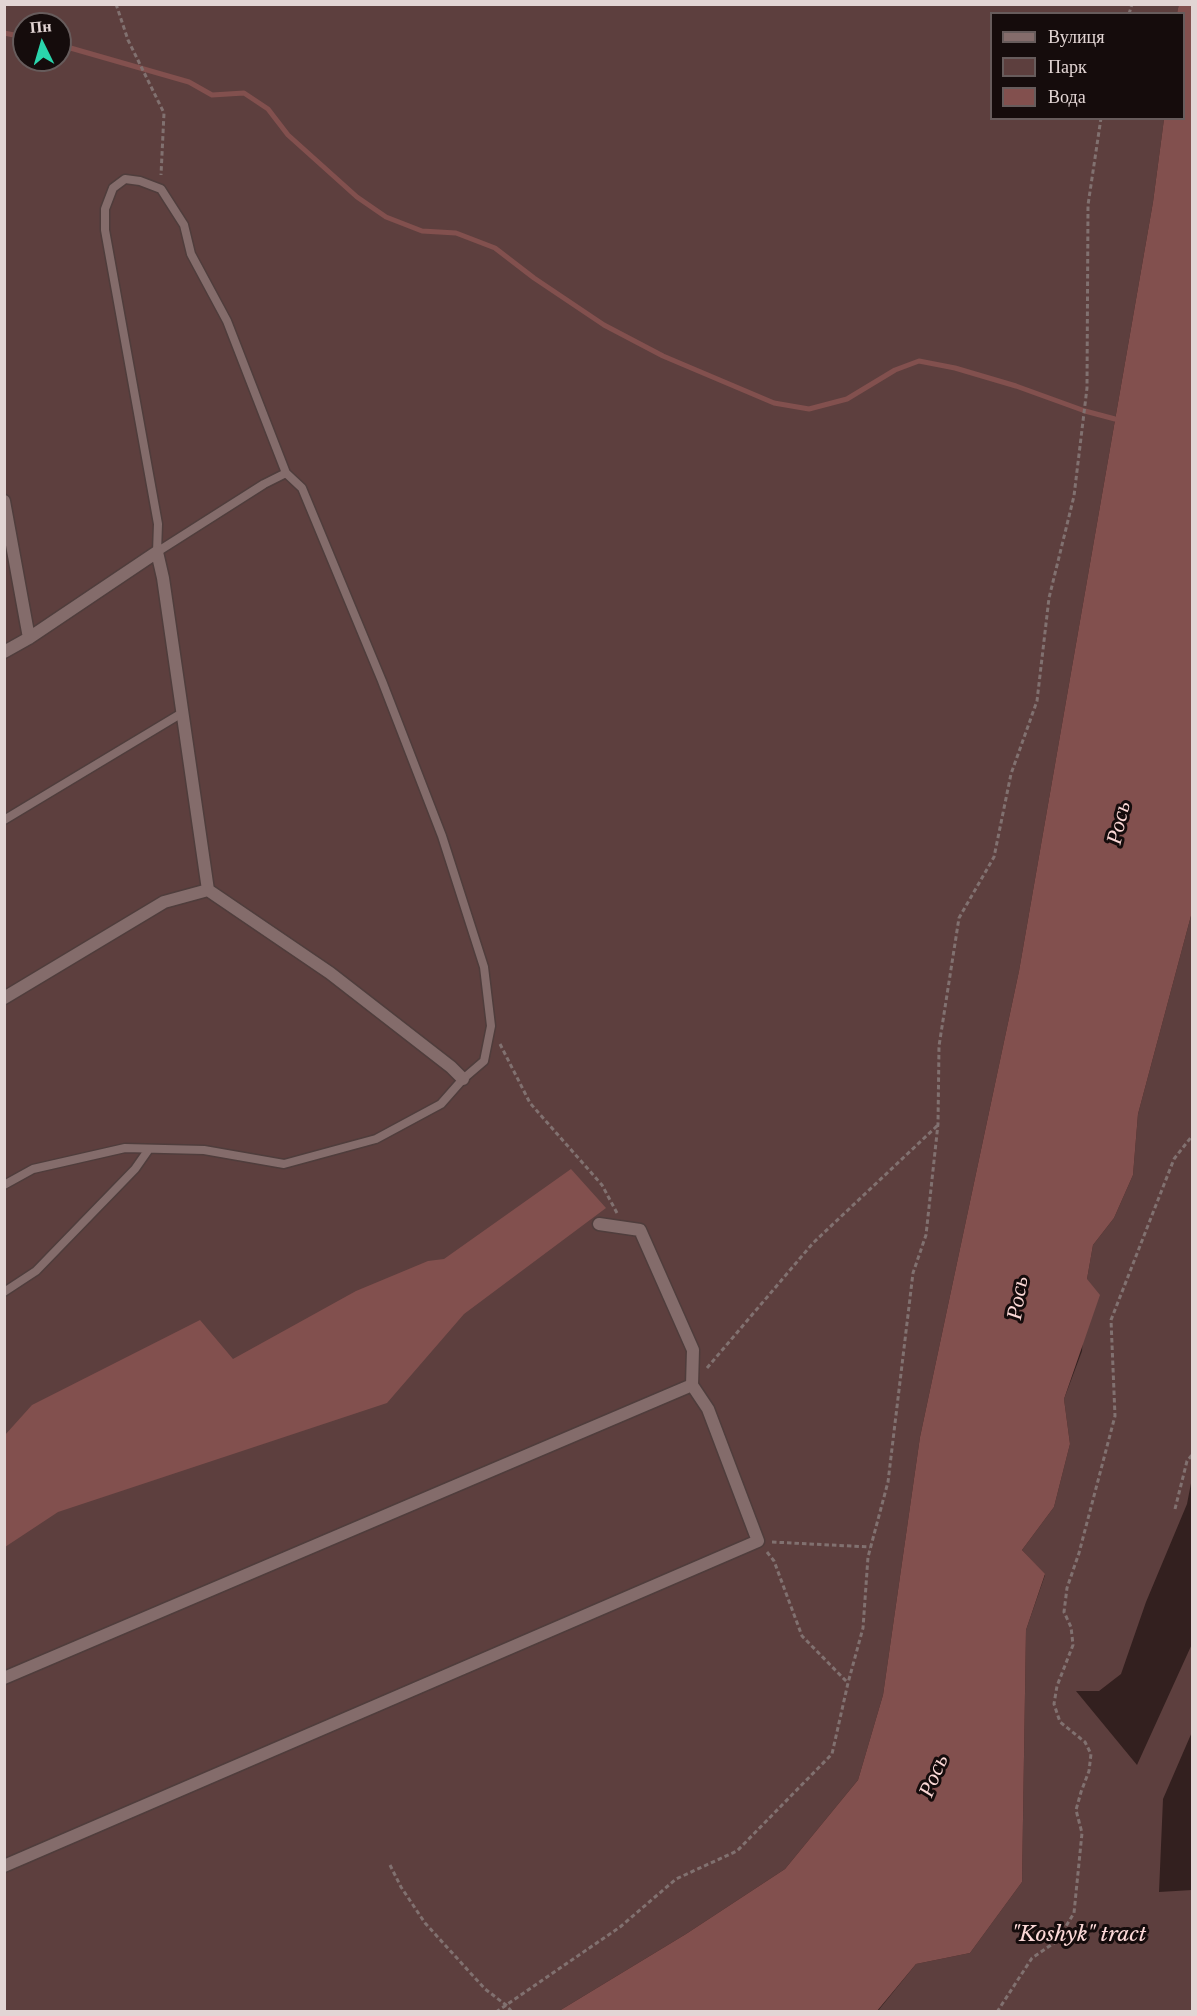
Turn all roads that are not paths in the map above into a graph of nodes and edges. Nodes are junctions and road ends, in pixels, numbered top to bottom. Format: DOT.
graph roads {
  1 [pos="286,473"];
  2 [pos="4,501"];
  3 [pos="157,552"];
  4 [pos="29,638"];
  5 [pos="4,652"];
  6 [pos="182,713"];
  7 [pos="4,820"];
  8 [pos="208,890"];
  9 [pos="4,998"];
  10 [pos="463,1079"];
  11 [pos="149,1149"];
  12 [pos="4,1185"];
  13 [pos="599,1224"];
  14 [pos="4,1292"];
  15 [pos="692,1385"];
  16 [pos="4,1678"];
  17 [pos="4,1866"];
  1 -- 3 [label="lane"];
  1 -- 3 [label="lane"];
  1 -- 10 [label="lane"];
  2 -- 4 [label="street"];
  3 -- 4 [label="street"];
  3 -- 6 [label="street"];
  4 -- 5 [label="street"];
  6 -- 7 [label="lane"];
  6 -- 8 [label="street"];
  8 -- 9 [label="street"];
  8 -- 10 [label="street"];
  10 -- 11 [label="lane"];
  11 -- 12 [label="lane"];
  11 -- 14 [label="lane"];
  13 -- 15 [label="street"];
  15 -- 16 [label="street"];
  15 -- 17 [label="street"];
}
